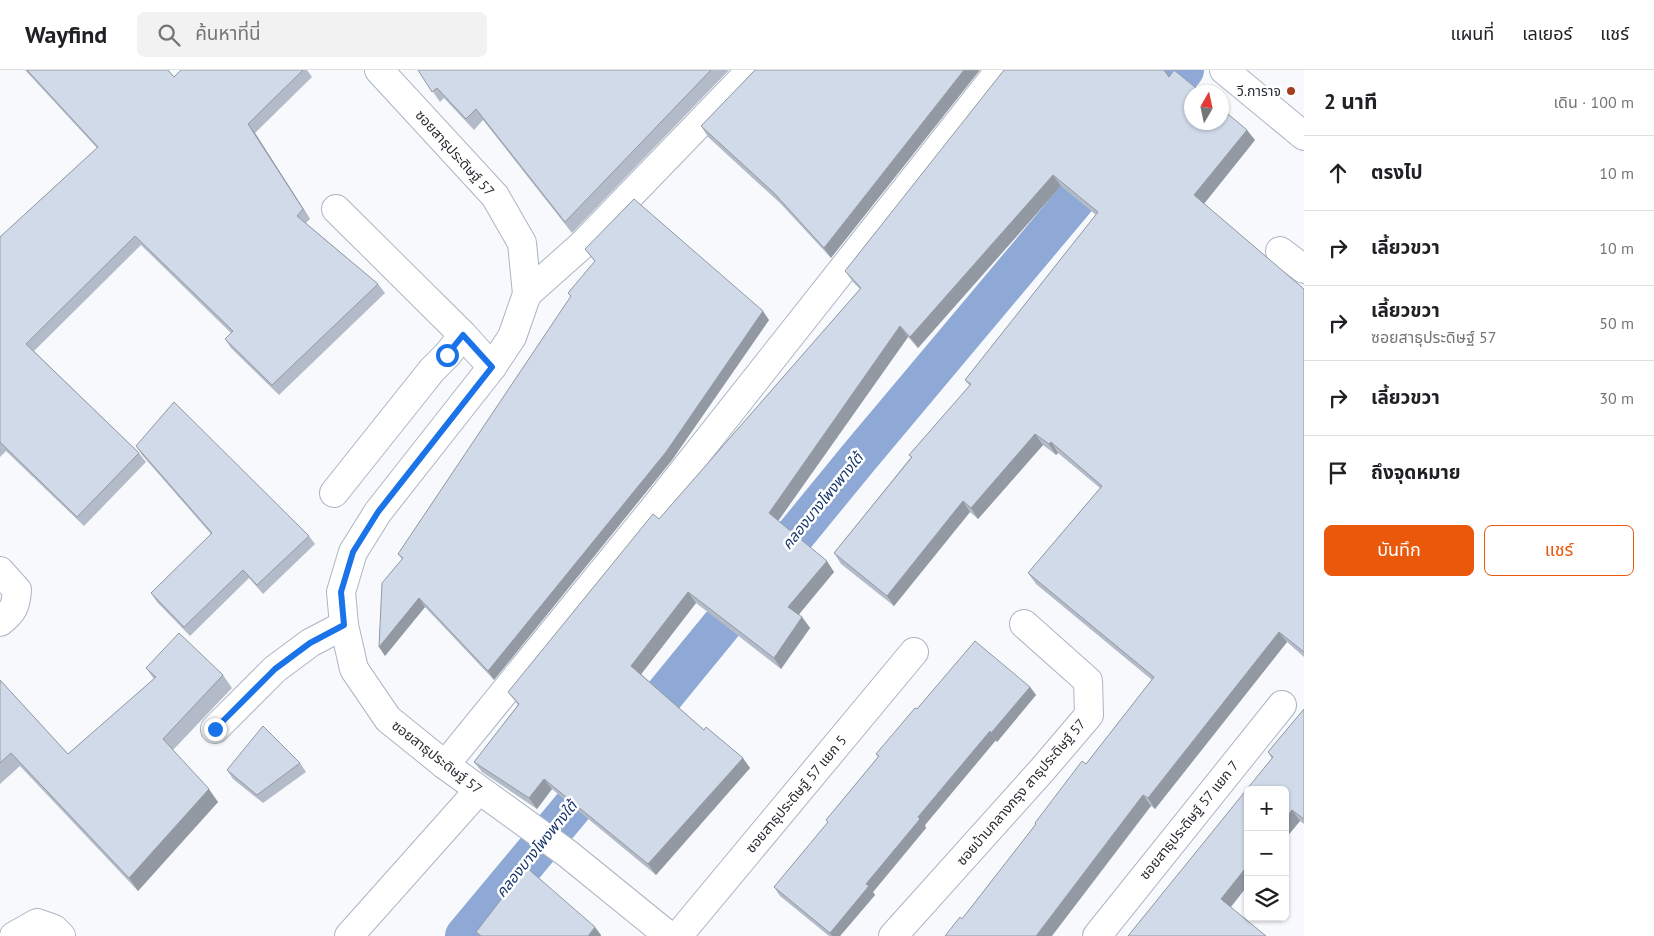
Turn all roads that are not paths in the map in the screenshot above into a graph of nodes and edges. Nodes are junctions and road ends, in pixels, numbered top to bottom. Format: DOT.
graph roads {
  1 [pos="379,70"];
  2 [pos="751,70"];
  3 [pos="1000,70"];
  4 [pos="1224,70"];
  5 [pos="1304,136"];
  6 [pos="336,209"];
  7 [pos="1280,251"];
  8 [pos="1304,269"];
  9 [pos="527,294"];
  10 [pos="463,335"];
  11 [pos="492,367"];
  12 [pos="334,492"];
  13 [pos="0,571"];
  14 [pos="0,622"];
  15 [pos="1024,624"];
  16 [pos="344,625"];
  17 [pos="914,652"];
  18 [pos="1282,705"];
  19 [pos="215,729"];
  20 [pos="445,764"];
  21 [pos="479,790"];
  22 [pos="666,934"];
  23 [pos="14,936"];
  24 [pos="61,936"];
  25 [pos="349,936"];
  26 [pos="893,936"];
  27 [pos="1097,936"];
  1 -- 9 [label="street, ซอยสาธุประดิษฐ์ 57"];
  2 -- 9 [label="street"];
  3 -- 20 [label="street"];
  4 -- 5 [label="street"];
  6 -- 10 [label="street"];
  7 -- 8 [label="street"];
  9 -- 11 [label="street, ซอยสาธุประดิษฐ์ 57"];
  10 -- 11 [label="street"];
  10 -- 12 [label="street"];
  11 -- 16 [label="street, ซอยสาธุประดิษฐ์ 57"];
  13 -- 14 [label="street"];
  15 -- 26 [label="street, ซอยบ้านกลางกรุง สาธุประดิษฐ์ 57"];
  16 -- 19 [label="street"];
  16 -- 20 [label="street, ซอยสาธุประดิษฐ์ 57"];
  17 -- 22 [label="street, ซอยสาธุประดิษฐ์ 57 แยก 5"];
  18 -- 27 [label="street, ซอยสาธุประดิษฐ์ 57 แยก 7"];
  20 -- 21 [label="street, ซอยสาธุประดิษฐ์ 57"];
  21 -- 22 [label="street, ซอยสาธุประดิษฐ์ 57"];
  21 -- 25 [label="street"];
  23 -- 24 [label="street"];
}
